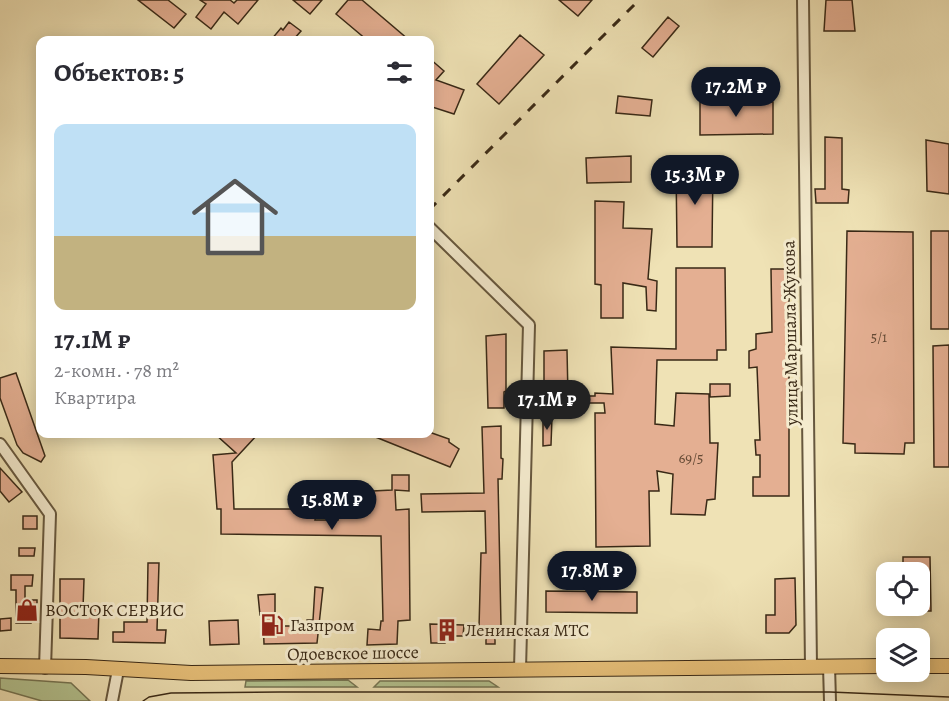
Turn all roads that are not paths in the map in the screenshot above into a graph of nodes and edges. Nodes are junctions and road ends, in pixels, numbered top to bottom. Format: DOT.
graph roads {
  1 [pos="803,0"];
  2 [pos="434,232"];
  3 [pos="0,444"];
  4 [pos="0,666"];
  5 [pos="811,666"];
  6 [pos="829,666"];
  7 [pos="876,666"];
  8 [pos="930,666"];
  9 [pos="949,666"];
  10 [pos="45,668"];
  11 [pos="520,669"];
  12 [pos="118,670"];
  13 [pos="112,701"];
  14 [pos="830,701"];
  1 -- 5 [label="street, улица Маршала Жукова"];
  2 -- 11 [label="street"];
  3 -- 10 [label="street"];
  4 -- 10 [label="main road, Одоевское шоссе"];
  5 -- 6 [label="main road, Одоевское шоссе"];
  5 -- 11 [label="main road, Одоевское шоссе"];
  6 -- 7 [label="main road, Одоевское шоссе"];
  6 -- 14 [label="street"];
  8 -- 9 [label="main road"];
  10 -- 12 [label="main road, Одоевское шоссе"];
  11 -- 12 [label="main road, Одоевское шоссе"];
  12 -- 13 [label="street"];
}
